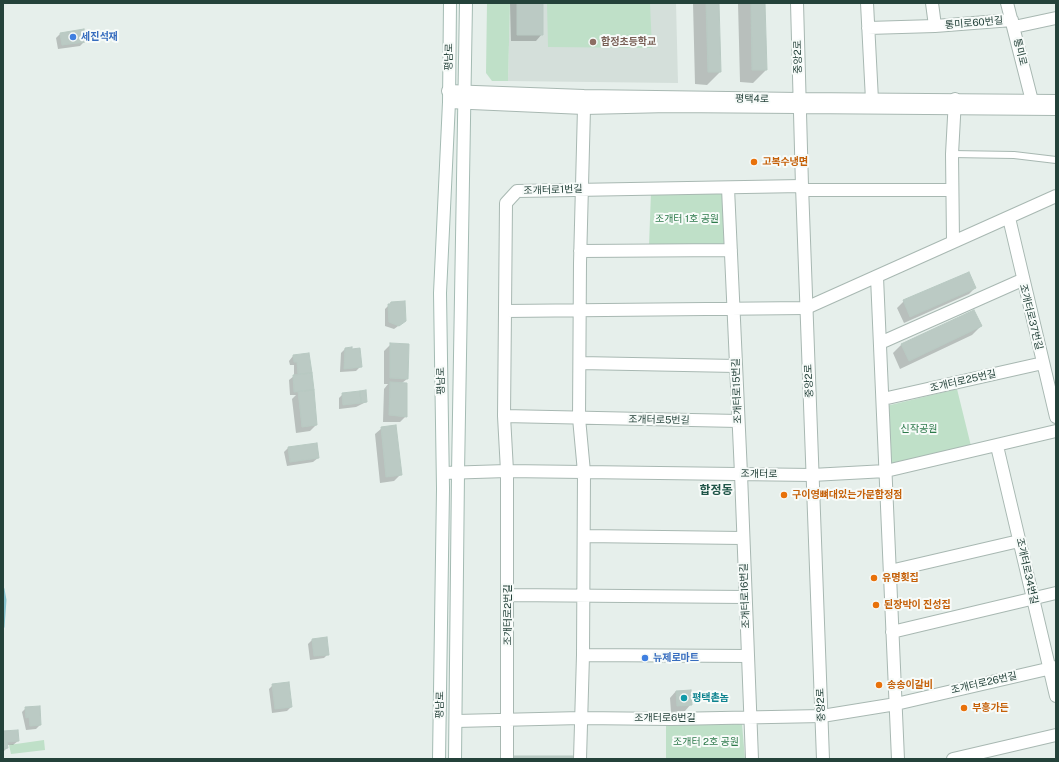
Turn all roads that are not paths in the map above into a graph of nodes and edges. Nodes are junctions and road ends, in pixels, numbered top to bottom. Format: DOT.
graph roads {
  1 [pos="450,3"];
  2 [pos="466,3"];
  3 [pos="797,3"];
  4 [pos="868,3"];
  5 [pos="932,3"];
  6 [pos="1007,3"];
  7 [pos="1056,18"];
  8 [pos="1013,24"];
  9 [pos="936,26"];
  10 [pos="868,28"];
  11 [pos="448,96"];
  12 [pos="464,96"];
  13 [pos="872,100"];
  14 [pos="1032,101"];
  15 [pos="1056,101"];
  16 [pos="800,104"];
  17 [pos="954,104"];
  18 [pos="584,108"];
  19 [pos="1056,109"];
  20 [pos="952,154"];
  21 [pos="1056,160"];
  22 [pos="728,188"];
  23 [pos="802,188"];
  24 [pos="582,189"];
  25 [pos="952,190"];
  26 [pos="1056,196"];
  27 [pos="1008,218"];
  28 [pos="953,241"];
  29 [pos="731,250"];
  30 [pos="580,251"];
  31 [pos="877,277"];
  32 [pos="1022,280"];
  33 [pos="734,308"];
  34 [pos="806,308"];
  35 [pos="580,310"];
  36 [pos="505,311"];
  37 [pos="880,343"];
  38 [pos="580,363"];
  39 [pos="1042,363"];
  40 [pos="736,366"];
  41 [pos="883,399"];
  42 [pos="504,416"];
  43 [pos="1056,416"];
  44 [pos="580,418"];
  45 [pos="738,421"];
  46 [pos="1056,431"];
  47 [pos="997,446"];
  48 [pos="507,471"];
  49 [pos="886,471"];
  50 [pos="584,472"];
  51 [pos="443,473"];
  52 [pos="458,473"];
  53 [pos="742,474"];
  54 [pos="812,475"];
  55 [pos="584,536"];
  56 [pos="742,538"];
  57 [pos="1020,541"];
  58 [pos="890,571"];
  59 [pos="1056,593"];
  60 [pos="508,595"];
  61 [pos="582,596"];
  62 [pos="745,597"];
  63 [pos="1033,598"];
  64 [pos="892,632"];
  65 [pos="583,655"];
  66 [pos="748,656"];
  67 [pos="1053,667"];
  68 [pos="1056,696"];
  69 [pos="896,704"];
  70 [pos="822,716"];
  71 [pos="581,718"];
  72 [pos="750,718"];
  73 [pos="507,719"];
  74 [pos="456,721"];
  75 [pos="1056,735"];
  76 [pos="439,759"];
  77 [pos="455,759"];
  78 [pos="507,759"];
  79 [pos="580,759"];
  80 [pos="752,759"];
  81 [pos="823,759"];
  82 [pos="898,759"];
  83 [pos="953,759"];
  1 -- 11 [label="street, 평남로"];
  2 -- 12 [label="street, 평남로"];
  3 -- 16 [label="street, 중앙2로"];
  4 -- 10 [label="street"];
  5 -- 9 [label="street, 통미로60번길"];
  6 -- 8 [label="street, 통미로"];
  7 -- 8 [label="street, 통미로60번길"];
  8 -- 9 [label="street, 통미로60번길"];
  8 -- 14 [label="street, 통미로"];
  9 -- 10 [label="street, 통미로60번길"];
  10 -- 13 [label="street"];
  11 -- 12 [label="street, 평택4로"];
  11 -- 51 [label="street, 평남로"];
  12 -- 16 [label="street, 평택4로"];
  12 -- 18 [label="street, 평택4로"];
  12 -- 52 [label="street, 평남로"];
  13 -- 16 [label="street, 평택4로"];
  13 -- 17 [label="street, 평택4로"];
  14 -- 15 [label="street, 평택4로"];
  14 -- 17 [label="street, 평택4로"];
  16 -- 17 [label="street, 평택4로"];
  16 -- 18 [label="street, 평택4로"];
  16 -- 23 [label="street, 중앙2로"];
  17 -- 19 [label="street, 평택4로"];
  17 -- 20 [label="street"];
  18 -- 24 [label="street"];
  20 -- 21 [label="lane"];
  20 -- 25 [label="street"];
  22 -- 23 [label="street, 조개터로1번길"];
  22 -- 24 [label="street, 조개터로1번길"];
  22 -- 29 [label="street, 조개터로15번길"];
  23 -- 25 [label="street"];
  23 -- 34 [label="street, 중앙2로"];
  24 -- 30 [label="street"];
  24 -- 36 [label="street, 조개터로1번길"];
  25 -- 28 [label="street"];
  26 -- 27 [label="street"];
  27 -- 28 [label="street"];
  27 -- 32 [label="street, 조개터로37번길"];
  28 -- 31 [label="street"];
  29 -- 30 [label="street"];
  29 -- 33 [label="street, 조개터로15번길"];
  30 -- 35 [label="street"];
  31 -- 34 [label="street"];
  31 -- 37 [label="street"];
  32 -- 37 [label="street"];
  32 -- 39 [label="street, 조개터로37번길"];
  33 -- 34 [label="street"];
  33 -- 35 [label="street"];
  33 -- 40 [label="street, 조개터로15번길"];
  34 -- 54 [label="street, 중앙2로"];
  35 -- 36 [label="street"];
  35 -- 38 [label="street"];
  36 -- 42 [label="street, 조개터로1번길"];
  37 -- 41 [label="street"];
  38 -- 40 [label="street"];
  38 -- 44 [label="street"];
  39 -- 41 [label="street, 조개터로25번길"];
  39 -- 43 [label="street, 조개터로37번길"];
  40 -- 45 [label="street, 조개터로15번길"];
  41 -- 49 [label="street"];
  42 -- 44 [label="street, 조개터로5번길"];
  42 -- 48 [label="street, 조개터로1번길"];
  44 -- 45 [label="street, 조개터로5번길"];
  44 -- 50 [label="street"];
  45 -- 53 [label="street, 조개터로15번길"];
  46 -- 47 [label="street, 조개터로"];
  47 -- 49 [label="street, 조개터로"];
  47 -- 57 [label="street, 조개터로34번길"];
  48 -- 50 [label="street, 조개터로"];
  48 -- 52 [label="street, 조개터로"];
  48 -- 60 [label="street, 조개터로2번길"];
  49 -- 54 [label="street, 조개터로"];
  49 -- 58 [label="street"];
  50 -- 53 [label="street, 조개터로"];
  50 -- 55 [label="street"];
  51 -- 52 [label="street, 조개터로"];
  51 -- 76 [label="street, 평남로"];
  52 -- 74 [label="street, 평남로"];
  53 -- 54 [label="street, 조개터로"];
  53 -- 56 [label="street, 조개터로16번길"];
  54 -- 70 [label="street, 중앙2로"];
  55 -- 56 [label="street"];
  55 -- 61 [label="street"];
  56 -- 62 [label="street, 조개터로16번길"];
  57 -- 58 [label="street"];
  57 -- 63 [label="street, 조개터로34번길"];
  58 -- 64 [label="street"];
  59 -- 63 [label="street"];
  60 -- 61 [label="street"];
  60 -- 73 [label="street, 조개터로2번길"];
  61 -- 62 [label="street"];
  61 -- 65 [label="street"];
  62 -- 66 [label="street, 조개터로16번길"];
  63 -- 64 [label="street"];
  63 -- 67 [label="street, 조개터로34번길"];
  64 -- 69 [label="street"];
  65 -- 66 [label="street"];
  65 -- 71 [label="street"];
  66 -- 72 [label="street, 조개터로16번길"];
  67 -- 68 [label="street, 조개터로34번길"];
  67 -- 69 [label="street, 조개터로26번길"];
  69 -- 70 [label="street, 조개터로26번길"];
  69 -- 82 [label="street"];
  70 -- 72 [label="street"];
  70 -- 81 [label="street, 중앙2로"];
  71 -- 72 [label="street, 조개터로6번길"];
  71 -- 73 [label="street, 조개터로6번길"];
  71 -- 79 [label="street"];
  72 -- 80 [label="street, 조개터로16번길"];
  73 -- 74 [label="street, 조개터로6번길"];
  73 -- 78 [label="street, 조개터로2번길"];
  74 -- 77 [label="street, 평남로"];
  75 -- 83 [label="street"];
}
